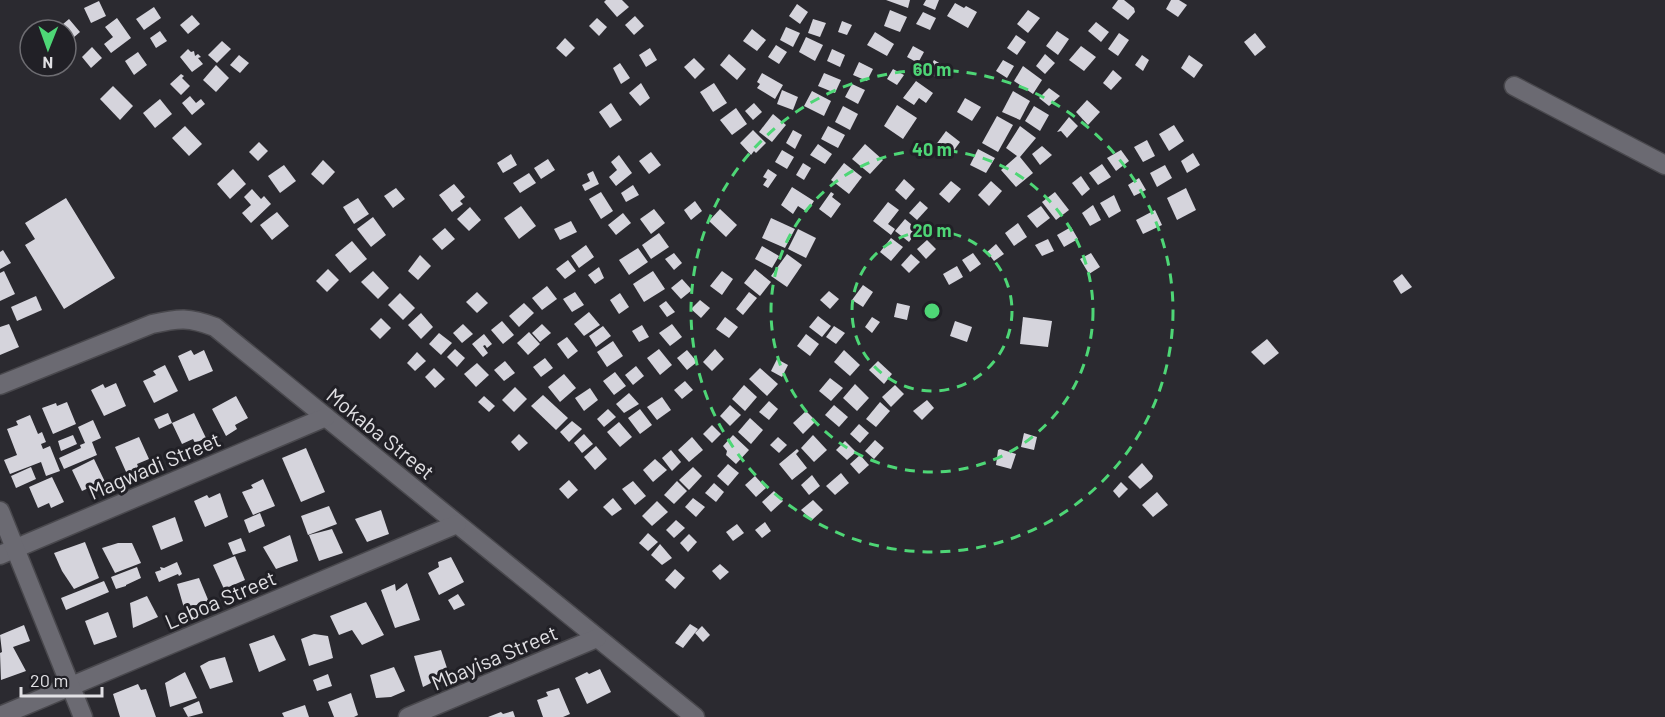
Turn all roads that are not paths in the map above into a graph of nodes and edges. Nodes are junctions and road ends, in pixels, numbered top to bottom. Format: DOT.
graph roads {
  1 [pos="1514,86"];
  2 [pos="1665,165"];
  3 [pos="0,385"];
  4 [pos="326,417"];
  5 [pos="0,511"];
  6 [pos="457,524"];
  7 [pos="8,552"];
  8 [pos="597,638"];
  9 [pos="71,687"];
  10 [pos="0,716"];
  11 [pos="83,717"];
  12 [pos="408,717"];
  13 [pos="695,717"];
  1 -- 2 [label="street"];
  3 -- 4 [label="street, Mokaba Street"];
  4 -- 6 [label="street, Mokaba Street"];
  4 -- 7 [label="street, Magwadi Street"];
  5 -- 7 [label="street"];
  6 -- 8 [label="street, Mokaba Street"];
  6 -- 9 [label="street, Leboa Street"];
  7 -- 9 [label="street"];
  8 -- 12 [label="street, Mbayisa Street"];
  8 -- 13 [label="street, Mokaba Street"];
  9 -- 10 [label="street, Leboa Street"];
  9 -- 11 [label="street"];
}
